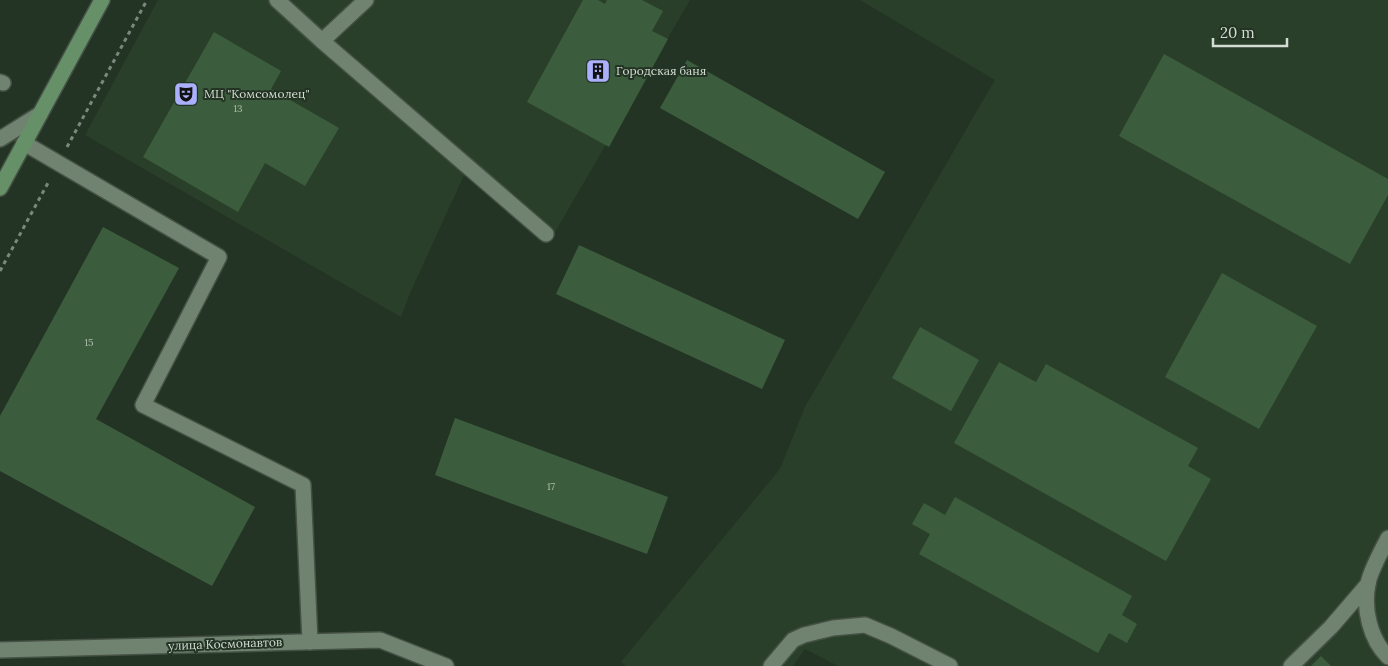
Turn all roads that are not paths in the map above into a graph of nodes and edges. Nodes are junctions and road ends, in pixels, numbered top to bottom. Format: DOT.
graph roads {
  1 [pos="102,0"];
  2 [pos="277,0"];
  3 [pos="366,0"];
  4 [pos="322,41"];
  5 [pos="40,114"];
  6 [pos="0,139"];
  7 [pos="24,143"];
  8 [pos="0,188"];
  9 [pos="546,234"];
  10 [pos="1388,538"];
  11 [pos="1368,584"];
  12 [pos="310,642"];
  13 [pos="0,650"];
  14 [pos="1388,657"];
  15 [pos="446,666"];
  16 [pos="771,666"];
  17 [pos="950,666"];
  18 [pos="1291,666"];
  1 -- 5 [label="main road"];
  2 -- 4 [label="street"];
  3 -- 4 [label="street"];
  4 -- 9 [label="street"];
  5 -- 6 [label="street"];
  5 -- 7 [label="main road"];
  7 -- 8 [label="main road"];
  7 -- 12 [label="street"];
  10 -- 11 [label="street"];
  11 -- 14 [label="street"];
  11 -- 18 [label="street"];
  12 -- 13 [label="street, улица Космонавтов"];
  12 -- 15 [label="street, улица Космонавтов"];
  16 -- 17 [label="street"];
}
